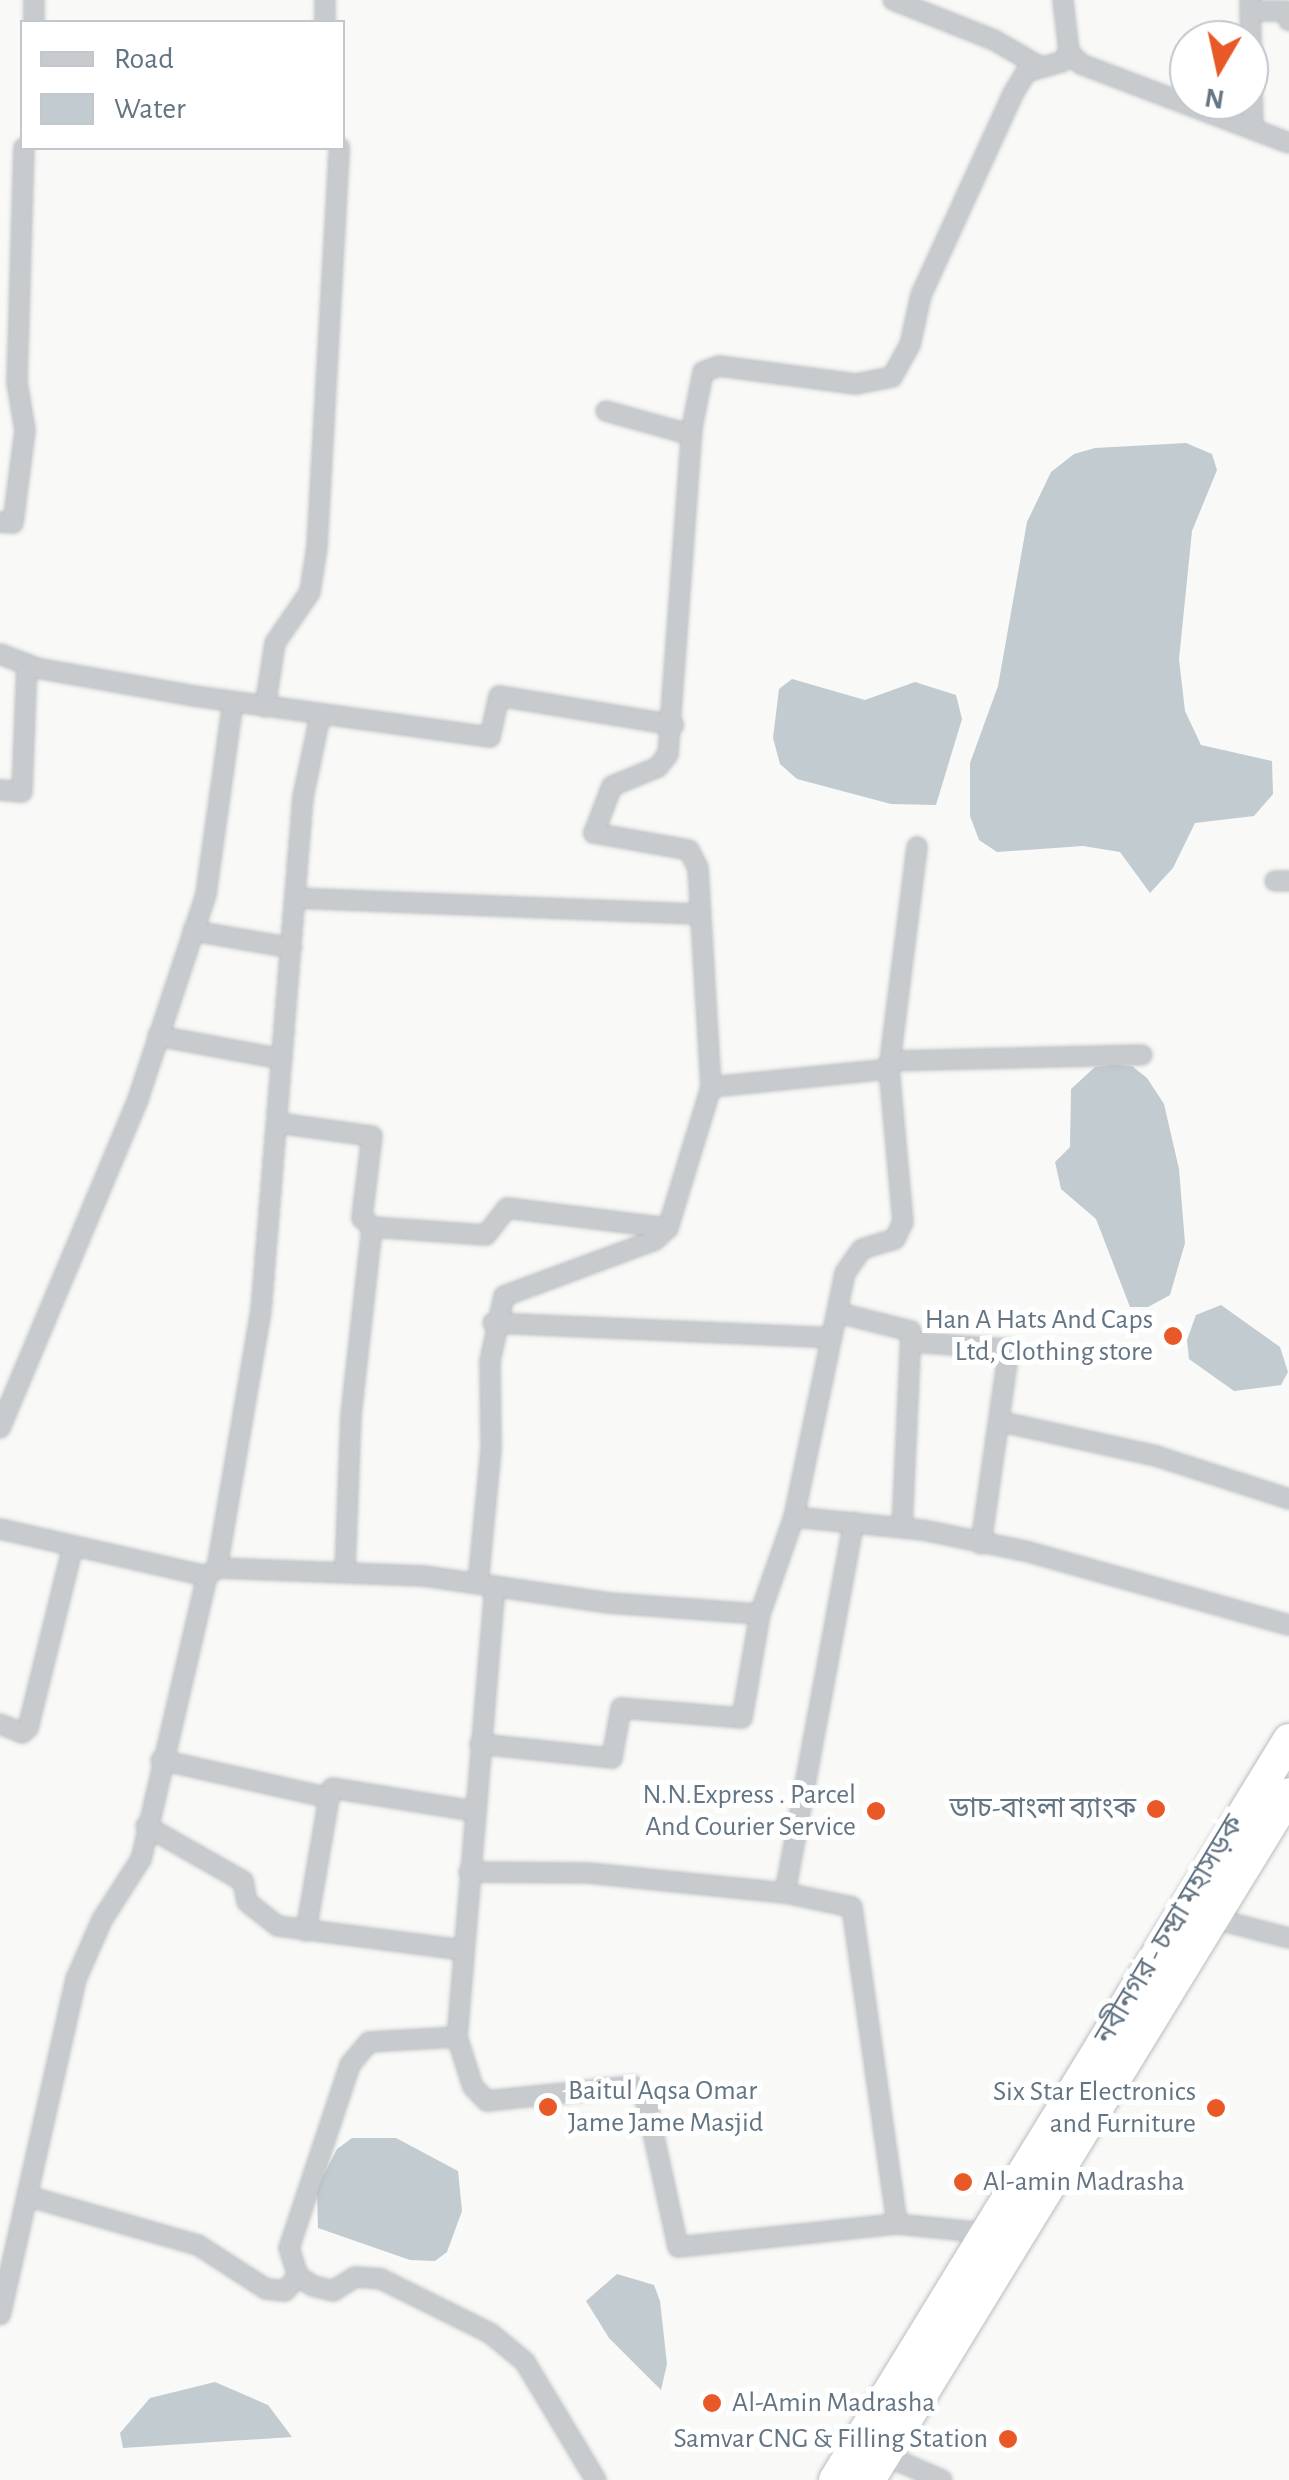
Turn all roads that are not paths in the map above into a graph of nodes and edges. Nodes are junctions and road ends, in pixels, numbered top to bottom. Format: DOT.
graph roads {
  1 [pos="893,0"];
  2 [pos="1063,0"];
  3 [pos="1250,6"];
  4 [pos="1289,21"];
  5 [pos="1070,52"];
  6 [pos="1039,66"];
  7 [pos="1253,129"];
  8 [pos="1289,143"];
  9 [pos="24,150"];
  10 [pos="339,150"];
  11 [pos="606,411"];
  12 [pos="692,435"];
  13 [pos="0,522"];
  14 [pos="0,654"];
  15 [pos="27,664"];
  16 [pos="232,702"];
  17 [pos="265,707"];
  18 [pos="320,716"];
  19 [pos="674,726"];
  20 [pos="0,790"];
  21 [pos="917,847"];
  22 [pos="294,898"];
  23 [pos="700,914"];
  24 [pos="193,931"];
  25 [pos="292,948"];
  26 [pos="158,1036"];
  27 [pos="1142,1054"];
  28 [pos="282,1059"];
  29 [pos="890,1065"];
  30 [pos="711,1087"];
  31 [pos="278,1123"];
  32 [pos="372,1227"];
  33 [pos="668,1228"];
  34 [pos="839,1313"];
  35 [pos="493,1323"];
  36 [pos="832,1338"];
  37 [pos="911,1342"];
  38 [pos="1002,1422"];
  39 [pos="0,1428"];
  40 [pos="1289,1499"];
  41 [pos="794,1517"];
  42 [pos="854,1522"];
  43 [pos="902,1528"];
  44 [pos="0,1530"];
  45 [pos="981,1544"];
  46 [pos="73,1546"];
  47 [pos="345,1570"];
  48 [pos="212,1572"];
  49 [pos="487,1585"];
  50 [pos="760,1614"];
  51 [pos="1289,1625"];
  52 [pos="0,1724"];
  53 [pos="1289,1740"];
  54 [pos="480,1744"];
  55 [pos="162,1760"];
  56 [pos="1289,1794"];
  57 [pos="329,1798"];
  58 [pos="474,1811"];
  59 [pos="146,1826"];
  60 [pos="469,1872"];
  61 [pos="785,1893"];
  62 [pos="1212,1918"];
  63 [pos="306,1931"];
  64 [pos="1289,1938"];
  65 [pos="463,1950"];
  66 [pos="456,2037"];
  67 [pos="26,2196"];
  68 [pos="897,2224"];
  69 [pos="986,2233"];
  70 [pos="298,2276"];
  71 [pos="0,2315"];
  72 [pos="876,2468"];
  73 [pos="596,2480"];
  74 [pos="835,2480"];
  75 [pos="942,2480"];
  1 -- 6 [label="street"];
  2 -- 5 [label="street"];
  3 -- 4 [label="street"];
  3 -- 7 [label="street"];
  5 -- 6 [label="street"];
  5 -- 7 [label="street"];
  6 -- 12 [label="street"];
  7 -- 8 [label="street"];
  9 -- 13 [label="street"];
  10 -- 17 [label="street"];
  11 -- 12 [label="street"];
  12 -- 19 [label="street"];
  14 -- 15 [label="street"];
  15 -- 16 [label="street"];
  15 -- 20 [label="street"];
  16 -- 17 [label="street"];
  16 -- 24 [label="street"];
  17 -- 18 [label="street"];
  18 -- 19 [label="street"];
  18 -- 22 [label="street"];
  19 -- 23 [label="street"];
  21 -- 29 [label="street"];
  22 -- 23 [label="street"];
  22 -- 25 [label="street"];
  23 -- 30 [label="street"];
  24 -- 25 [label="street"];
  24 -- 26 [label="street"];
  25 -- 28 [label="street"];
  26 -- 28 [label="street"];
  26 -- 39 [label="street"];
  27 -- 29 [label="street"];
  28 -- 31 [label="street"];
  29 -- 30 [label="street"];
  29 -- 34 [label="street"];
  30 -- 33 [label="street"];
  31 -- 32 [label="street"];
  31 -- 48 [label="street"];
  32 -- 33 [label="street"];
  32 -- 47 [label="street"];
  33 -- 35 [label="street"];
  34 -- 36 [label="street"];
  34 -- 37 [label="street"];
  35 -- 36 [label="street"];
  35 -- 49 [label="street"];
  36 -- 41 [label="street"];
  37 -- 38 [label="street"];
  37 -- 43 [label="street"];
  38 -- 40 [label="street"];
  38 -- 45 [label="street"];
  41 -- 42 [label="street"];
  41 -- 50 [label="street"];
  42 -- 43 [label="street"];
  42 -- 61 [label="street"];
  43 -- 45 [label="street"];
  44 -- 46 [label="street"];
  45 -- 51 [label="street"];
  46 -- 48 [label="street"];
  46 -- 52 [label="street"];
  47 -- 48 [label="street"];
  47 -- 49 [label="street"];
  48 -- 55 [label="street"];
  49 -- 50 [label="street"];
  49 -- 54 [label="street"];
  50 -- 54 [label="street"];
  53 -- 69 [label="highway, নবীনগর - চন্দ্রা মহাসড়ক"];
  54 -- 58 [label="street"];
  55 -- 57 [label="street"];
  55 -- 59 [label="street"];
  56 -- 62 [label="highway, নবীনগর - চন্দ্রা মহাসড়ক"];
  57 -- 58 [label="street"];
  57 -- 63 [label="street"];
  58 -- 60 [label="street"];
  59 -- 63 [label="street"];
  59 -- 67 [label="street"];
  60 -- 61 [label="street"];
  60 -- 65 [label="street"];
  61 -- 68 [label="street"];
  62 -- 64 [label="street"];
  62 -- 72 [label="highway, নবীনগর - চন্দ্রা মহাসড়ক"];
  63 -- 65 [label="street"];
  65 -- 66 [label="street"];
  66 -- 68 [label="street"];
  66 -- 70 [label="street"];
  67 -- 70 [label="street"];
  67 -- 71 [label="street"];
  68 -- 69 [label="street"];
  69 -- 74 [label="highway, নবীনগর - চন্দ্রা মহাসড়ক"];
  70 -- 73 [label="street"];
  72 -- 75 [label="street"];
}
